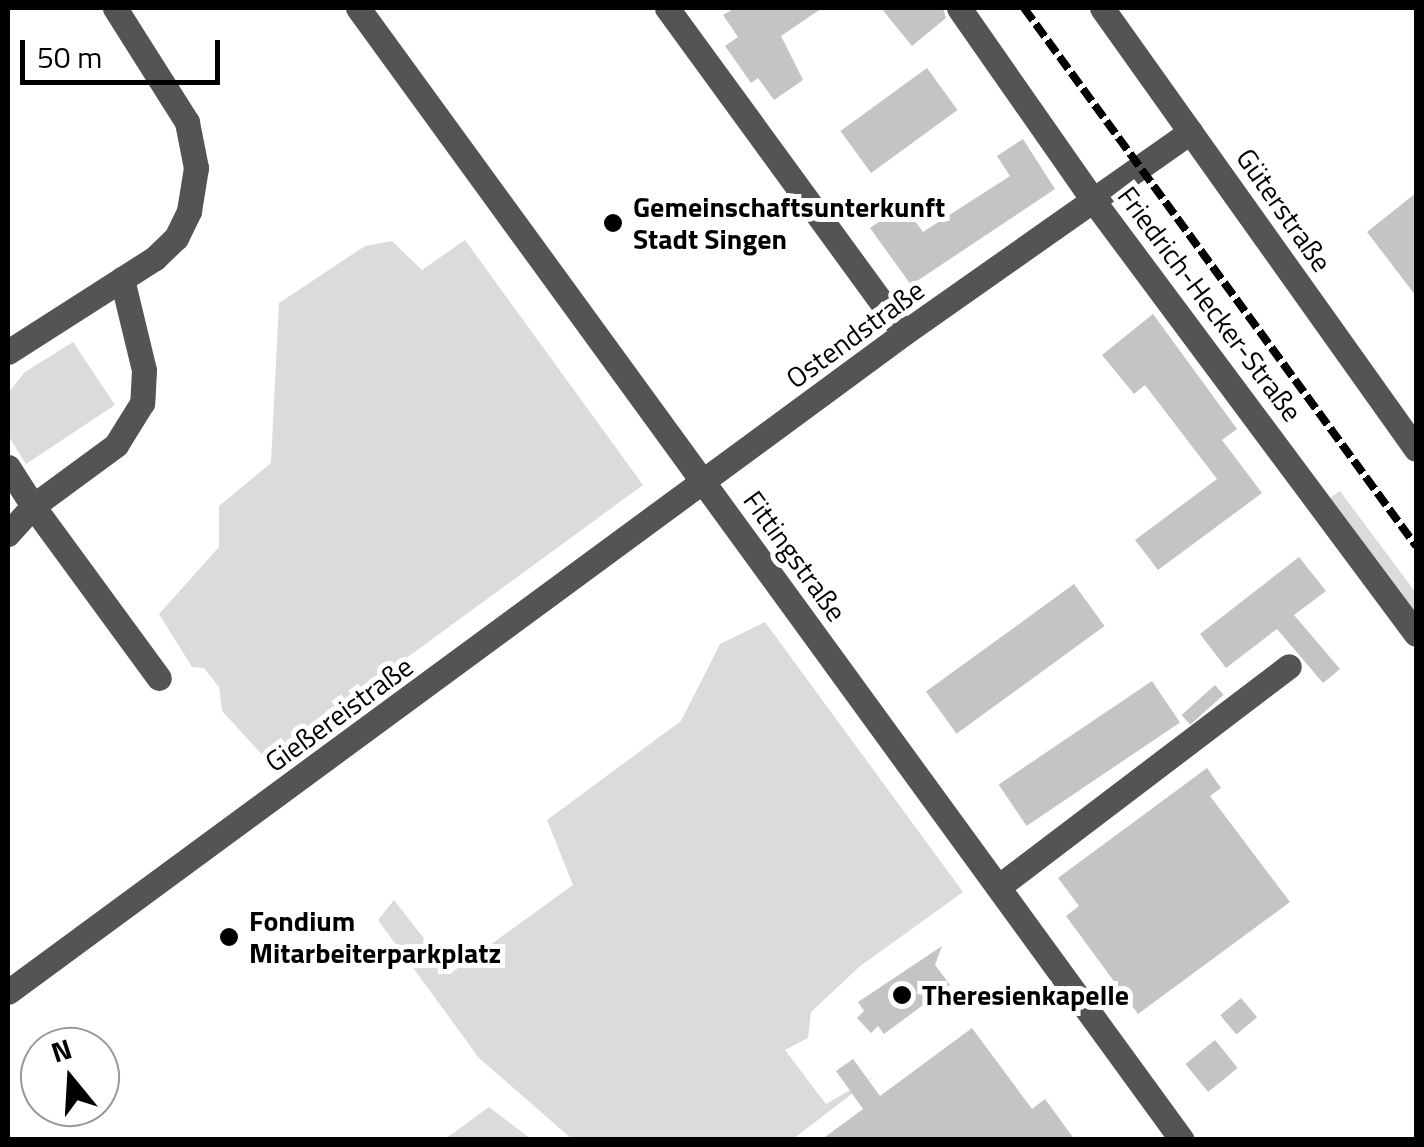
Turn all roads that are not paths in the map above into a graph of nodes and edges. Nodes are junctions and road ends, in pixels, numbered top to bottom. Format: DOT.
graph roads {
  1 [pos="116,8"];
  2 [pos="358,8"];
  3 [pos="667,8"];
  4 [pos="959,8"];
  5 [pos="1102,8"];
  6 [pos="1190,132"];
  7 [pos="1095,203"];
  8 [pos="122,279"];
  9 [pos="904,333"];
  10 [pos="8,352"];
  11 [pos="1416,447"];
  12 [pos="8,466"];
  13 [pos="705,484"];
  14 [pos="33,506"];
  15 [pos="8,534"];
  16 [pos="1416,634"];
  17 [pos="1289,666"];
  18 [pos="159,678"];
  19 [pos="998,887"];
  20 [pos="8,992"];
  21 [pos="1182,1140"];
  1 -- 8 [label="street"];
  2 -- 13 [label="street, Fittingstraße"];
  3 -- 9 [label="street"];
  4 -- 7 [label="street, Friedrich-Hecker-Straße"];
  5 -- 6 [label="street, Güterstraße"];
  6 -- 7 [label="street, Ostendstraße"];
  6 -- 11 [label="street, Güterstraße"];
  7 -- 9 [label="street, Ostendstraße"];
  7 -- 16 [label="street, Friedrich-Hecker-Straße"];
  8 -- 10 [label="street"];
  8 -- 14 [label="street"];
  9 -- 13 [label="street, Ostendstraße"];
  12 -- 14 [label="street"];
  13 -- 19 [label="street, Fittingstraße"];
  13 -- 20 [label="street, Gießereistraße"];
  14 -- 15 [label="street"];
  14 -- 18 [label="street"];
  17 -- 19 [label="street"];
  19 -- 21 [label="street, Fittingstraße"];
}
